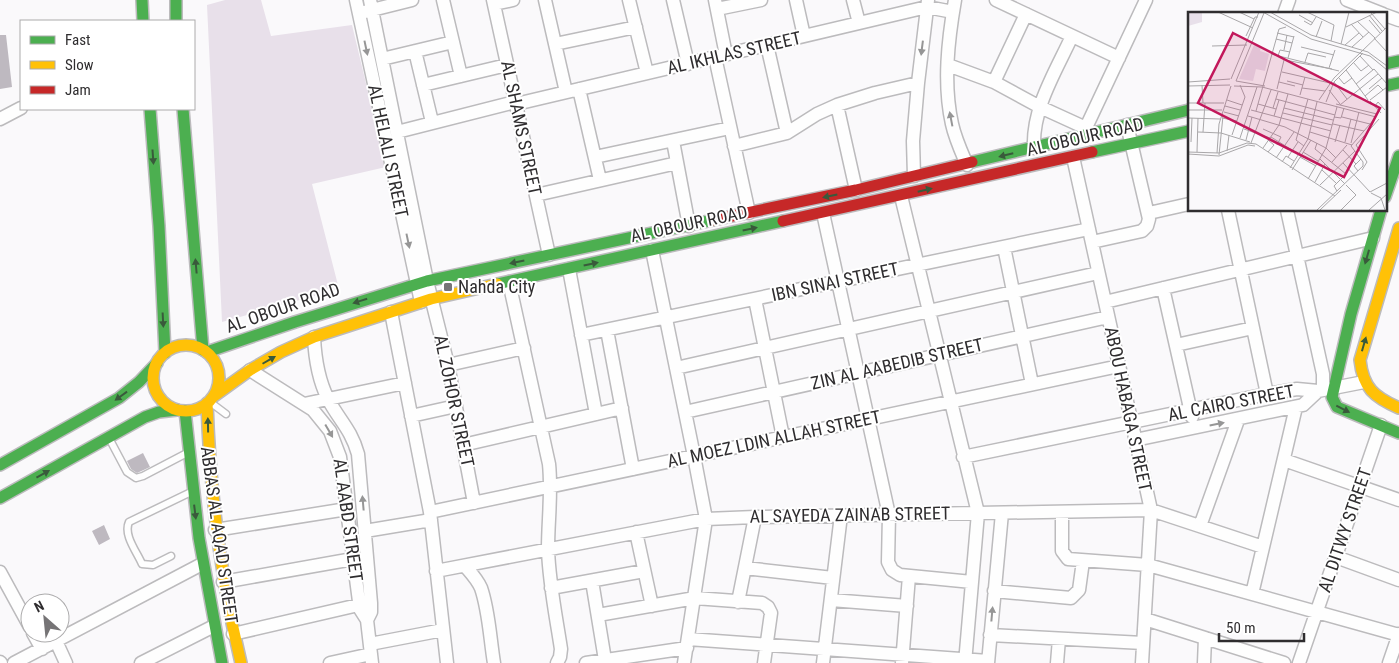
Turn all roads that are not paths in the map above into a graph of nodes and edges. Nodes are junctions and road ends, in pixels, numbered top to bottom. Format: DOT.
graph roads {
  1 [pos="142,0"];
  2 [pos="176,0"];
  3 [pos="356,0"];
  4 [pos="412,0"];
  5 [pos="442,0"];
  6 [pos="513,0"];
  7 [pos="545,0"];
  8 [pos="629,0"];
  9 [pos="673,0"];
  10 [pos="761,0"];
  11 [pos="796,0"];
  12 [pos="853,0"];
  13 [pos="996,0"];
  14 [pos="1146,0"];
  15 [pos="1289,0"];
  16 [pos="1353,1"];
  17 [pos="493,2"];
  18 [pos="927,4"];
  19 [pos="371,5"];
  20 [pos="716,5"];
  21 [pos="954,6"];
  22 [pos="1285,12"];
  23 [pos="1379,12"];
  24 [pos="359,13"];
  25 [pos="1026,14"];
  26 [pos="1386,15"];
  27 [pos="143,20"];
  28 [pos="176,20"];
  29 [pos="1399,20"];
  30 [pos="859,23"];
  31 [pos="636,27"];
  32 [pos="804,36"];
  33 [pos="1072,36"];
  34 [pos="453,42"];
  35 [pos="555,44"];
  36 [pos="767,45"];
  37 [pos="415,51"];
  38 [pos="720,56"];
  39 [pos="1119,58"];
  40 [pos="382,59"];
  41 [pos="1399,61"];
  42 [pos="688,64"];
  43 [pos="1386,64"];
  44 [pos="507,65"];
  45 [pos="948,65"];
  46 [pos="647,73"];
  47 [pos="461,76"];
  48 [pos="994,82"];
  49 [pos="918,83"];
  50 [pos="1399,83"];
  51 [pos="423,85"];
  52 [pos="1386,86"];
  53 [pos="580,89"];
  54 [pos="566,92"];
  55 [pos="516,103"];
  56 [pos="837,105"];
  57 [pos="1040,107"];
  58 [pos="20,109"];
  59 [pos="150,110"];
  60 [pos="183,110"];
  61 [pos="1188,110"];
  62 [pos="0,119"];
  63 [pos="432,122"];
  64 [pos="1126,125"];
  65 [pos="730,128"];
  66 [pos="1188,131"];
  67 [pos="396,132"];
  68 [pos="1084,132"];
  69 [pos="787,133"];
  70 [pos="673,141"];
  71 [pos="1131,144"];
  72 [pos="734,146"];
  73 [pos="1034,148"];
  74 [pos="595,157"];
  75 [pos="1073,157"];
  76 [pos="1399,158"];
  77 [pos="1386,162"];
  78 [pos="677,164"];
  79 [pos="967,165"];
  80 [pos="914,176"];
  81 [pos="600,180"];
  82 [pos="856,190"];
  83 [pos="536,195"];
  84 [pos="1386,195"];
  85 [pos="901,196"];
  86 [pos="1188,204"];
  87 [pos="1228,211"];
  88 [pos="1286,211"];
  89 [pos="1381,211"];
  90 [pos="749,213"];
  91 [pos="823,213"];
  92 [pos="1149,213"];
  93 [pos="689,226"];
  94 [pos="1399,228"];
  95 [pos="1089,229"];
  96 [pos="1373,238"];
  97 [pos="1092,242"];
  98 [pos="1004,247"];
  99 [pos="652,250"];
  100 [pos="549,256"];
  101 [pos="1297,256"];
  102 [pos="917,265"];
  103 [pos="569,268"];
  104 [pos="1241,269"];
  105 [pos="1098,273"];
  106 [pos="422,282"];
  107 [pos="509,282"];
  108 [pos="838,282"];
  109 [pos="1163,288"];
  110 [pos="1013,292"];
  111 [pos="755,299"];
  112 [pos="426,300"];
  113 [pos="1105,302"];
  114 [pos="928,311"];
  115 [pos="391,312"];
  116 [pos="666,317"];
  117 [pos="1108,317"];
  118 [pos="1253,328"];
  119 [pos="848,329"];
  120 [pos="607,330"];
  121 [pos="581,335"];
  122 [pos="1022,336"];
  123 [pos="314,338"];
  124 [pos="1176,345"];
  125 [pos="524,348"];
  126 [pos="765,348"];
  127 [pos="205,351"];
  128 [pos="165,353"];
  129 [pos="939,355"];
  130 [pos="157,363"];
  131 [pos="448,366"];
  132 [pos="1119,366"];
  133 [pos="676,368"];
  134 [pos="250,370"];
  135 [pos="858,373"];
  136 [pos="1364,382"];
  137 [pos="404,383"];
  138 [pos="1032,384"];
  139 [pos="1325,390"];
  140 [pos="774,392"];
  141 [pos="1267,394"];
  142 [pos="328,398"];
  143 [pos="210,400"];
  144 [pos="950,401"];
  145 [pos="304,404"];
  146 [pos="456,406"];
  147 [pos="1296,407"];
  148 [pos="622,408"];
  149 [pos="1399,408"];
  150 [pos="181,410"];
  151 [pos="1190,410"];
  152 [pos="685,412"];
  153 [pos="226,414"];
  154 [pos="596,414"];
  155 [pos="411,416"];
  156 [pos="868,419"];
  157 [pos="1238,420"];
  158 [pos="1131,422"];
  159 [pos="1381,425"];
  160 [pos="542,426"];
  161 [pos="1194,428"];
  162 [pos="1399,433"];
  163 [pos="784,437"];
  164 [pos="109,438"];
  165 [pos="1135,440"];
  166 [pos="463,445"];
  167 [pos="188,453"];
  168 [pos="694,456"];
  169 [pos="963,457"];
  170 [pos="1284,460"];
  171 [pos="0,465"];
  172 [pos="634,469"];
  173 [pos="1360,486"];
  174 [pos="550,488"];
  175 [pos="192,491"];
  176 [pos="0,498"];
  177 [pos="1399,500"];
  178 [pos="474,503"];
  179 [pos="347,509"];
  180 [pos="1151,510"];
  181 [pos="1062,512"];
  182 [pos="978,513"];
  183 [pos="1002,513"];
  184 [pos="889,514"];
  185 [pos="841,515"];
  186 [pos="430,516"];
  187 [pos="755,516"];
  188 [pos="706,519"];
  189 [pos="1200,526"];
  190 [pos="215,530"];
  191 [pos="365,531"];
  192 [pos="636,532"];
  193 [pos="1263,547"];
  194 [pos="548,550"];
  195 [pos="171,556"];
  196 [pos="1336,557"];
  197 [pos="353,559"];
  198 [pos="1083,561"];
  199 [pos="202,564"];
  200 [pos="1148,565"];
  201 [pos="465,566"];
  202 [pos="745,568"];
  203 [pos="436,571"];
  204 [pos="644,571"];
  205 [pos="910,576"];
  206 [pos="1,577"];
  207 [pos="833,578"];
  208 [pos="1399,580"];
  209 [pos="592,581"];
  210 [pos="223,582"];
  211 [pos="972,582"];
  212 [pos="551,588"];
  213 [pos="994,591"];
  214 [pos="1252,594"];
  215 [pos="694,598"];
  216 [pos="830,600"];
  217 [pos="738,602"];
  218 [pos="365,603"];
  219 [pos="652,606"];
  220 [pos="907,606"];
  221 [pos="20,610"];
  222 [pos="1317,612"];
  223 [pos="598,615"];
  224 [pos="1144,619"];
  225 [pos="214,626"];
  226 [pos="443,630"];
  227 [pos="70,634"];
  228 [pos="233,634"];
  229 [pos="990,635"];
  230 [pos="1399,635"];
  231 [pos="1205,638"];
  232 [pos="1059,639"];
  233 [pos="39,643"];
  234 [pos="52,643"];
  235 [pos="57,643"];
  236 [pos="688,643"];
  237 [pos="1143,643"];
  238 [pos="767,645"];
  239 [pos="42,648"];
  240 [pos="825,649"];
  241 [pos="371,653"];
  242 [pos="903,659"];
  243 [pos="605,660"];
  244 [pos="965,661"];
  245 [pos="988,662"];
  246 [pos="14,663"];
  247 [pos="66,663"];
  248 [pos="141,663"];
  249 [pos="222,663"];
  250 [pos="241,663"];
  251 [pos="330,663"];
  252 [pos="447,663"];
  253 [pos="494,663"];
  254 [pos="557,663"];
  255 [pos="589,663"];
  256 [pos="684,663"];
  257 [pos="764,663"];
  258 [pos="823,663"];
  259 [pos="1057,663"];
  260 [pos="1142,663"];
  261 [pos="1204,663"];
  262 [pos="1284,663"];
  263 [pos="1299,663"];
  264 [pos="1389,663"];
  1 -- 27 [label="street"];
  2 -- 28 [label="street"];
  3 -- 24 [label="street, AL HELALI STREET"];
  4 -- 19 [label="street"];
  5 -- 34 [label="street"];
  6 -- 17 [label="street"];
  7 -- 35 [label="street"];
  8 -- 31 [label="street"];
  9 -- 42 [label="street"];
  10 -- 20 [label="street"];
  11 -- 32 [label="street"];
  12 -- 30 [label="street"];
  13 -- 25 [label="street"];
  14 -- 39 [label="street"];
  15 -- 22 [label="street"];
  16 -- 23 [label="street"];
  17 -- 44 [label="street, AL SHAMS STREET"];
  18 -- 21 [label="street, AL IKHLAS STREET"];
  18 -- 30 [label="street, AL IKHLAS STREET"];
  18 -- 49 [label="street, one-way"];
  19 -- 24 [label="street"];
  19 -- 40 [label="street, AL HELALI STREET"];
  20 -- 38 [label="street"];
  21 -- 45 [label="street"];
  24 -- 106 [label="street, AL HELALI STREET, one-way"];
  25 -- 33 [label="street"];
  25 -- 48 [label="street"];
  26 -- 29 [label="street"];
  30 -- 32 [label="street, AL IKHLAS STREET"];
  31 -- 35 [label="street"];
  31 -- 46 [label="street"];
  32 -- 36 [label="street, AL IKHLAS STREET"];
  33 -- 39 [label="street"];
  33 -- 57 [label="street"];
  34 -- 37 [label="street"];
  34 -- 47 [label="street"];
  35 -- 54 [label="street"];
  36 -- 38 [label="street, AL IKHLAS STREET"];
  36 -- 69 [label="street"];
  37 -- 40 [label="street"];
  37 -- 51 [label="street"];
  38 -- 42 [label="street, AL IKHLAS STREET"];
  38 -- 65 [label="street"];
  39 -- 68 [label="street"];
  40 -- 67 [label="street, AL HELALI STREET"];
  41 -- 43 [label="street"];
  42 -- 46 [label="street, AL IKHLAS STREET"];
  44 -- 47 [label="street"];
  44 -- 55 [label="street, AL SHAMS STREET"];
  45 -- 48 [label="street"];
  79 -- 45 [label="street, one-way"];
  46 -- 53 [label="street, AL IKHLAS STREET"];
  47 -- 51 [label="street"];
  48 -- 57 [label="street"];
  49 -- 56 [label="street"];
  49 -- 80 [label="street"];
  50 -- 52 [label="street"];
  51 -- 63 [label="street"];
  53 -- 54 [label="street, AL IKHLAS STREET"];
  53 -- 74 [label="street"];
  54 -- 55 [label="street, AL IKHLAS STREET"];
  55 -- 63 [label="street, AL IKHLAS STREET"];
  55 -- 83 [label="street, AL SHAMS STREET"];
  56 -- 69 [label="street"];
  56 -- 82 [label="street"];
  57 -- 68 [label="street"];
  57 -- 73 [label="street"];
  58 -- 62 [label="street"];
  59 -- 128 [label="street, one-way"];
  127 -- 60 [label="street, one-way"];
  61 -- 64 [label="street, AL OBOUR ROAD"];
  63 -- 67 [label="street, AL IKHLAS STREET"];
  64 -- 68 [label="street, AL OBOUR ROAD"];
  64 -- 71 [label="street"];
  65 -- 70 [label="street"];
  65 -- 72 [label="street"];
  66 -- 71 [label="street, AL OBOUR ROAD"];
  67 -- 106 [label="street, AL HELALI STREET"];
  68 -- 73 [label="street, AL OBOUR ROAD"];
  69 -- 72 [label="street"];
  70 -- 74 [label="street"];
  70 -- 78 [label="street"];
  71 -- 75 [label="street, AL OBOUR ROAD"];
  71 -- 92 [label="street"];
  72 -- 90 [label="street"];
  73 -- 79 [label="street, AL OBOUR ROAD, one-way"];
  74 -- 81 [label="street"];
  85 -- 75 [label="street, AL OBOUR ROAD, one-way"];
  75 -- 95 [label="street, ABOU HABAGA STREET"];
  76 -- 77 [label="street"];
  76 -- 84 [label="street"];
  78 -- 81 [label="street"];
  78 -- 93 [label="street"];
  79 -- 80 [label="street, AL OBOUR ROAD"];
  80 -- 82 [label="street, AL OBOUR ROAD"];
  81 -- 83 [label="street"];
  82 -- 90 [label="street, AL OBOUR ROAD, one-way"];
  83 -- 100 [label="street, AL SHAMS STREET"];
  85 -- 91 [label="street, AL OBOUR ROAD"];
  85 -- 102 [label="street"];
  86 -- 92 [label="street"];
  87 -- 104 [label="street"];
  88 -- 101 [label="street"];
  89 -- 96 [label="street"];
  90 -- 93 [label="street, AL OBOUR ROAD"];
  99 -- 91 [label="street, AL OBOUR ROAD, one-way"];
  91 -- 108 [label="street"];
  92 -- 97 [label="street"];
  93 -- 100 [label="street, AL OBOUR ROAD"];
  136 -- 94 [label="street, one-way"];
  95 -- 97 [label="street, ABOU HABAGA STREET"];
  95 -- 98 [label="street, IBN SINAI STREET"];
  96 -- 101 [label="street"];
  96 -- 139 [label="street, one-way"];
  97 -- 105 [label="street, ABOU HABAGA STREET"];
  98 -- 102 [label="street, IBN SINAI STREET"];
  98 -- 110 [label="street"];
  103 -- 99 [label="street, AL OBOUR ROAD, one-way"];
  99 -- 116 [label="street"];
  100 -- 106 [label="street, AL OBOUR ROAD, one-way"];
  101 -- 104 [label="street"];
  101 -- 139 [label="street"];
  102 -- 108 [label="street, IBN SINAI STREET"];
  102 -- 114 [label="street"];
  103 -- 107 [label="street, AL OBOUR ROAD"];
  103 -- 121 [label="street"];
  104 -- 109 [label="street"];
  104 -- 118 [label="street"];
  105 -- 110 [label="street"];
  105 -- 113 [label="street, ABOU HABAGA STREET"];
  106 -- 112 [label="street, AL HELALI STREET"];
  106 -- 127 [label="street, AL OBOUR ROAD, one-way"];
  107 -- 112 [label="street, AL OBOUR ROAD"];
  107 -- 125 [label="street"];
  108 -- 111 [label="street, IBN SINAI STREET"];
  108 -- 119 [label="street"];
  109 -- 113 [label="street"];
  109 -- 124 [label="street"];
  110 -- 114 [label="street"];
  110 -- 122 [label="street"];
  111 -- 116 [label="street, IBN SINAI STREET"];
  111 -- 126 [label="street"];
  112 -- 115 [label="street, AL OBOUR ROAD"];
  112 -- 131 [label="street, AL ZOHOR STREET"];
  113 -- 117 [label="street, ABOU HABAGA STREET"];
  114 -- 119 [label="street"];
  114 -- 129 [label="street"];
  115 -- 123 [label="street, AL OBOUR ROAD"];
  115 -- 137 [label="street"];
  116 -- 120 [label="street, IBN SINAI STREET"];
  116 -- 133 [label="street"];
  117 -- 122 [label="street, ZIN AL AABEDIB STREET"];
  117 -- 132 [label="street, ABOU HABAGA STREET"];
  118 -- 124 [label="street"];
  118 -- 141 [label="street"];
  119 -- 126 [label="street"];
  119 -- 135 [label="street"];
  120 -- 121 [label="street, IBN SINAI STREET"];
  120 -- 148 [label="street"];
  121 -- 154 [label="street"];
  122 -- 129 [label="street, ZIN AL AABEDIB STREET"];
  122 -- 138 [label="street"];
  134 -- 123 [label="street, AL OBOUR ROAD, one-way"];
  123 -- 142 [label="street, AL AABD STREET"];
  124 -- 151 [label="street"];
  125 -- 131 [label="street"];
  125 -- 160 [label="street"];
  126 -- 133 [label="street"];
  126 -- 140 [label="street"];
  127 -- 128 [label="street"];
  127 -- 143 [label="street"];
  128 -- 130 [label="street"];
  129 -- 135 [label="street, ZIN AL AABEDIB STREET"];
  129 -- 144 [label="street"];
  130 -- 150 [label="street"];
  130 -- 171 [label="street, one-way"];
  131 -- 146 [label="street, AL ZOHOR STREET"];
  132 -- 138 [label="street, AL MOEZ LDIN ALLAH STREET"];
  132 -- 158 [label="street, ABOU HABAGA STREET"];
  133 -- 152 [label="street"];
  134 -- 143 [label="street, AL OBOUR ROAD"];
  134 -- 145 [label="street, AL AABD STREET"];
  135 -- 140 [label="street, ZIN AL AABEDIB STREET"];
  135 -- 156 [label="street"];
  136 -- 139 [label="street"];
  136 -- 149 [label="street"];
  137 -- 142 [label="street"];
  137 -- 155 [label="street"];
  138 -- 144 [label="street, AL MOEZ LDIN ALLAH STREET"];
  139 -- 141 [label="street, AL CAIRO STREET"];
  139 -- 147 [label="street, AL CAIRO STREET"];
  139 -- 159 [label="street, one-way"];
  140 -- 152 [label="street, ZIN AL AABEDIB STREET"];
  140 -- 163 [label="street"];
  141 -- 151 [label="street, AL CAIRO STREET"];
  142 -- 145 [label="street"];
  191 -- 142 [label="street, AL AABD STREET, one-way"];
  143 -- 150 [label="street"];
  143 -- 153 [label="lane"];
  190 -- 143 [label="street, ABBAS AL AQAD STREET, one-way"];
  144 -- 156 [label="street, AL MOEZ LDIN ALLAH STREET"];
  144 -- 169 [label="street"];
  145 -- 179 [label="street, AL AABD STREET, one-way"];
  146 -- 155 [label="street"];
  146 -- 166 [label="street, AL ZOHOR STREET"];
  147 -- 157 [label="street, AL CAIRO STREET"];
  147 -- 170 [label="street"];
  148 -- 154 [label="street"];
  148 -- 172 [label="street"];
  150 -- 164 [label="street"];
  150 -- 167 [label="street, ABBAS AL AQAD STREET"];
  151 -- 158 [label="street, AL CAIRO STREET"];
  151 -- 161 [label="street"];
  152 -- 168 [label="street"];
  154 -- 160 [label="street"];
  155 -- 186 [label="street"];
  156 -- 163 [label="street, AL MOEZ LDIN ALLAH STREET"];
  156 -- 184 [label="street"];
  161 -- 157 [label="street, AL CAIRO STREET, one-way"];
  157 -- 189 [label="street"];
  158 -- 165 [label="street, ABOU HABAGA STREET"];
  158 -- 169 [label="street, AL CAIRO STREET"];
  159 -- 162 [label="street"];
  159 -- 173 [label="street, AL DITWY STREET"];
  160 -- 166 [label="street"];
  160 -- 174 [label="street"];
  161 -- 165 [label="street, AL CAIRO STREET"];
  163 -- 168 [label="street, AL MOEZ LDIN ALLAH STREET"];
  164 -- 167 [label="lane"];
  176 -- 164 [label="street, one-way"];
  165 -- 180 [label="street, ABOU HABAGA STREET"];
  166 -- 178 [label="street, AL ZOHOR STREET"];
  167 -- 175 [label="street, ABBAS AL AQAD STREET"];
  168 -- 172 [label="street, AL MOEZ LDIN ALLAH STREET"];
  168 -- 188 [label="street"];
  169 -- 182 [label="street"];
  170 -- 173 [label="street"];
  170 -- 193 [label="street"];
  172 -- 174 [label="street, AL MOEZ LDIN ALLAH STREET"];
  173 -- 177 [label="street"];
  173 -- 196 [label="street, AL DITWY STREET"];
  174 -- 178 [label="street, AL MOEZ LDIN ALLAH STREET"];
  174 -- 194 [label="street"];
  175 -- 195 [label="lane"];
  175 -- 199 [label="street, ABBAS AL AQAD STREET, one-way"];
  178 -- 186 [label="street, AL MOEZ LDIN ALLAH STREET"];
  179 -- 190 [label="street"];
  179 -- 197 [label="street, AL AABD STREET"];
  180 -- 181 [label="street, AL SAYEDA ZAINAB STREET"];
  180 -- 189 [label="street, AL SAYEDA ZAINAB STREET"];
  180 -- 200 [label="street, ABOU HABAGA STREET"];
  181 -- 183 [label="street, AL SAYEDA ZAINAB STREET"];
  181 -- 198 [label="street"];
  182 -- 183 [label="street, AL SAYEDA ZAINAB STREET"];
  182 -- 184 [label="street, AL SAYEDA ZAINAB STREET"];
  182 -- 211 [label="street"];
  183 -- 213 [label="street"];
  184 -- 185 [label="street, AL SAYEDA ZAINAB STREET"];
  184 -- 205 [label="street"];
  185 -- 187 [label="street, AL SAYEDA ZAINAB STREET"];
  185 -- 207 [label="street"];
  186 -- 191 [label="street, AL MOEZ LDIN ALLAH STREET"];
  186 -- 203 [label="street"];
  187 -- 188 [label="street, AL SAYEDA ZAINAB STREET"];
  187 -- 202 [label="street"];
  188 -- 192 [label="street, AL SAYEDA ZAINAB STREET"];
  188 -- 215 [label="street"];
  189 -- 193 [label="street, AL SAYEDA ZAINAB STREET"];
  190 -- 210 [label="street, ABBAS AL AQAD STREET"];
  191 -- 218 [label="street, AL AABD STREET"];
  192 -- 194 [label="street, AL SAYEDA ZAINAB STREET"];
  192 -- 204 [label="street"];
  193 -- 214 [label="street"];
  194 -- 201 [label="street, AL SAYEDA ZAINAB STREET"];
  194 -- 212 [label="street"];
  196 -- 208 [label="street"];
  196 -- 222 [label="street, AL DITWY STREET"];
  197 -- 210 [label="street"];
  197 -- 218 [label="street, AL AABD STREET"];
  198 -- 200 [label="street"];
  198 -- 213 [label="street"];
  199 -- 225 [label="street, ABBAS AL AQAD STREET"];
  199 -- 227 [label="street"];
  200 -- 214 [label="street"];
  200 -- 224 [label="street, ABOU HABAGA STREET"];
  201 -- 203 [label="street, AL SAYEDA ZAINAB STREET"];
  201 -- 253 [label="street"];
  202 -- 207 [label="street"];
  202 -- 217 [label="street"];
  203 -- 226 [label="street"];
  204 -- 209 [label="street"];
  204 -- 219 [label="street"];
  205 -- 211 [label="street"];
  205 -- 220 [label="street"];
  206 -- 221 [label="street"];
  207 -- 216 [label="street"];
  209 -- 212 [label="street"];
  209 -- 223 [label="street"];
  210 -- 228 [label="street, ABBAS AL AQAD STREET"];
  211 -- 244 [label="street"];
  212 -- 254 [label="street"];
  229 -- 213 [label="street, one-way"];
  214 -- 222 [label="street"];
  215 -- 217 [label="street"];
  215 -- 219 [label="street"];
  215 -- 236 [label="street"];
  216 -- 220 [label="street"];
  216 -- 240 [label="street"];
  217 -- 238 [label="street"];
  218 -- 228 [label="street"];
  218 -- 241 [label="street, AL AABD STREET"];
  219 -- 223 [label="street"];
  220 -- 242 [label="street"];
  222 -- 230 [label="street"];
  222 -- 263 [label="street, AL DITWY STREET"];
  223 -- 243 [label="street"];
  224 -- 231 [label="street"];
  224 -- 237 [label="street, ABOU HABAGA STREET"];
  225 -- 248 [label="street"];
  225 -- 249 [label="street, ABBAS AL AQAD STREET"];
  226 -- 241 [label="street"];
  226 -- 252 [label="street"];
  228 -- 250 [label="street, ABBAS AL AQAD STREET"];
  229 -- 232 [label="street"];
  229 -- 245 [label="street"];
  230 -- 264 [label="street"];
  231 -- 261 [label="street"];
  231 -- 262 [label="street"];
  232 -- 237 [label="street"];
  232 -- 259 [label="street"];
  233 -- 239 [label="street"];
  234 -- 239 [label="street"];
  235 -- 247 [label="street"];
  236 -- 238 [label="street"];
  236 -- 243 [label="street"];
  236 -- 256 [label="street"];
  237 -- 260 [label="street, ABOU HABAGA STREET"];
  238 -- 240 [label="street"];
  238 -- 257 [label="street"];
  239 -- 246 [label="street"];
  240 -- 242 [label="street"];
  240 -- 258 [label="street"];
  241 -- 251 [label="street"];
  242 -- 244 [label="street"];
  243 -- 255 [label="street"];
  244 -- 245 [label="street"];
}
